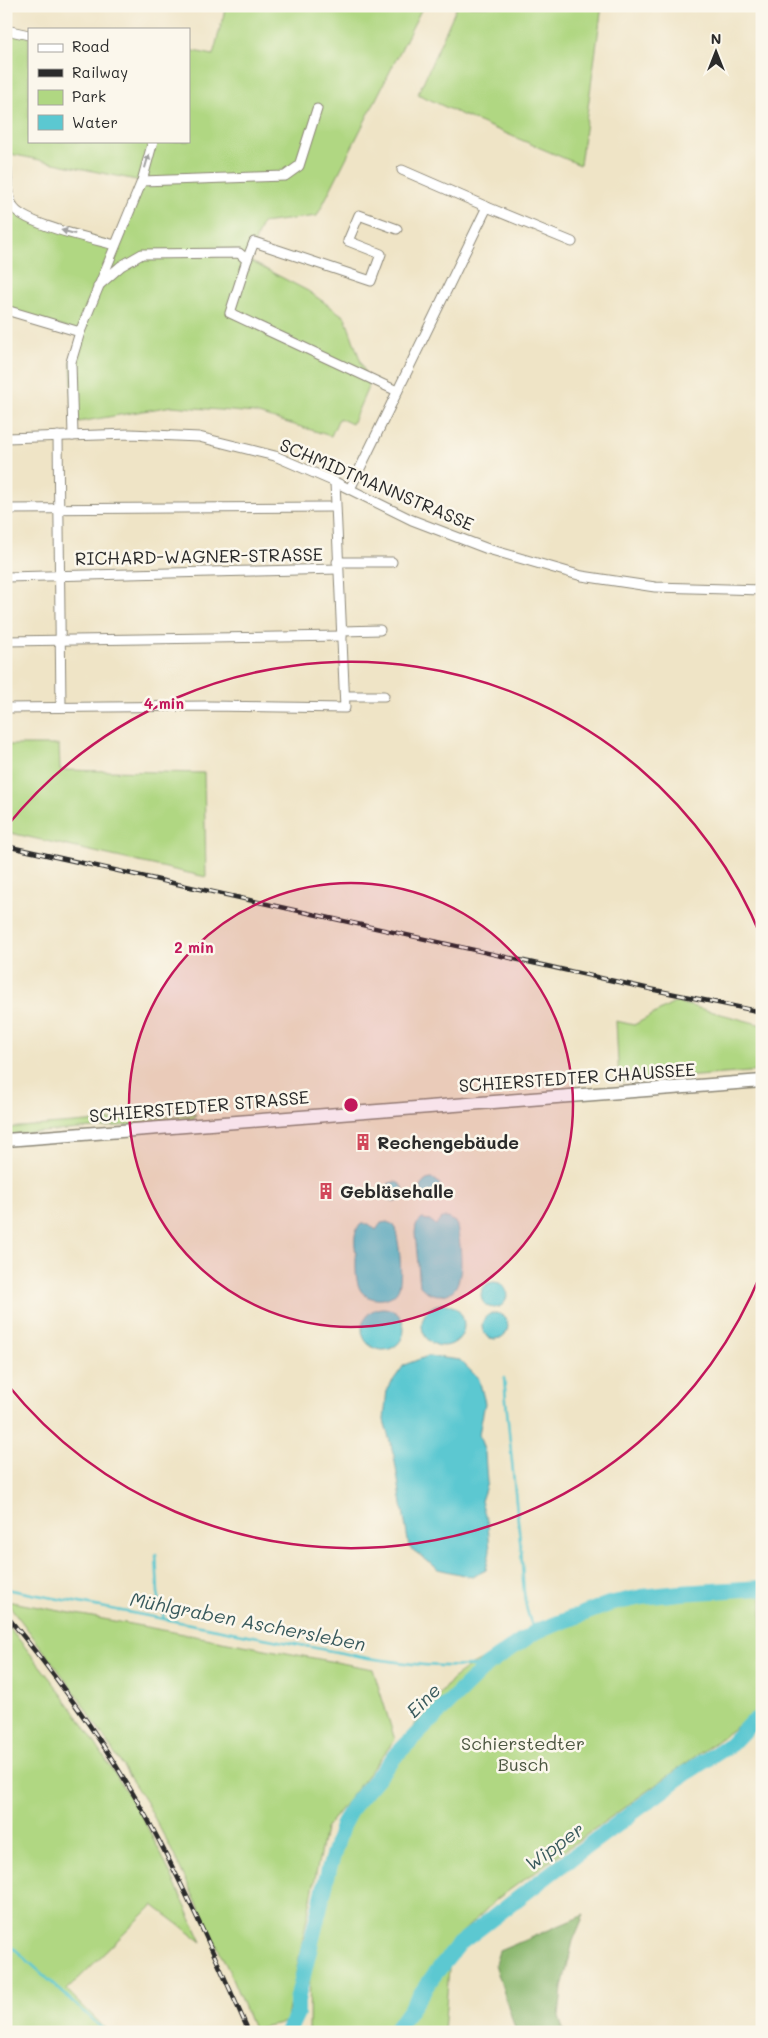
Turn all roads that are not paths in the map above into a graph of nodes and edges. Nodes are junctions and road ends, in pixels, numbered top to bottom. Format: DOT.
graph roads {
  1 [pos="6,30"];
  2 [pos="28,36"];
  3 [pos="317,109"];
  4 [pos="153,142"];
  5 [pos="6,162"];
  6 [pos="402,170"];
  7 [pos="142,181"];
  8 [pos="488,207"];
  9 [pos="397,229"];
  10 [pos="572,242"];
  11 [pos="115,245"];
  12 [pos="247,260"];
  13 [pos="98,286"];
  14 [pos="6,310"];
  15 [pos="80,332"];
  16 [pos="397,391"];
  17 [pos="58,436"];
  18 [pos="73,436"];
  19 [pos="6,438"];
  20 [pos="335,482"];
  21 [pos="350,489"];
  22 [pos="334,507"];
  23 [pos="6,509"];
  24 [pos="58,509"];
  25 [pos="392,562"];
  26 [pos="338,566"];
  27 [pos="6,576"];
  28 [pos="60,576"];
  29 [pos="762,590"];
  30 [pos="380,630"];
  31 [pos="342,633"];
  32 [pos="61,640"];
  33 [pos="6,642"];
  34 [pos="344,696"];
  35 [pos="384,696"];
  36 [pos="61,707"];
  37 [pos="6,708"];
  38 [pos="762,1080"];
  39 [pos="395,1108"];
  40 [pos="6,1140"];
  1 -- 2 [label="street"];
  3 -- 7 [label="street"];
  7 -- 4 [label="street, one-way"];
  11 -- 5 [label="street, one-way"];
  6 -- 8 [label="street"];
  7 -- 11 [label="street"];
  8 -- 10 [label="street"];
  8 -- 16 [label="street"];
  9 -- 12 [label="street"];
  11 -- 13 [label="street"];
  12 -- 13 [label="street"];
  12 -- 16 [label="street"];
  13 -- 15 [label="street"];
  14 -- 15 [label="street"];
  15 -- 18 [label="street"];
  16 -- 21 [label="street"];
  17 -- 18 [label="street, SCHMIDTMANNSTRASSE"];
  17 -- 19 [label="street, SCHMIDTMANNSTRASSE"];
  17 -- 24 [label="street, RICHARD-WAGNER-STRASSE"];
  18 -- 20 [label="street, SCHMIDTMANNSTRASSE"];
  20 -- 21 [label="street, SCHMIDTMANNSTRASSE"];
  20 -- 22 [label="street"];
  21 -- 29 [label="street, SCHMIDTMANNSTRASSE"];
  22 -- 24 [label="street"];
  22 -- 26 [label="street"];
  23 -- 24 [label="street"];
  24 -- 28 [label="street, RICHARD-WAGNER-STRASSE"];
  25 -- 26 [label="street, RICHARD-WAGNER-STRASSE"];
  26 -- 28 [label="street, RICHARD-WAGNER-STRASSE"];
  26 -- 31 [label="street"];
  27 -- 28 [label="street, RICHARD-WAGNER-STRASSE"];
  28 -- 32 [label="street, RICHARD-WAGNER-STRASSE"];
  30 -- 31 [label="street"];
  31 -- 32 [label="street"];
  31 -- 34 [label="street"];
  32 -- 33 [label="street"];
  32 -- 36 [label="street, RICHARD-WAGNER-STRASSE"];
  34 -- 35 [label="street"];
  34 -- 36 [label="street"];
  36 -- 37 [label="street"];
  38 -- 39 [label="street, SCHIERSTEDTER CHAUSSEE"];
  39 -- 40 [label="street, SCHIERSTEDTER STRASSE"];
}
